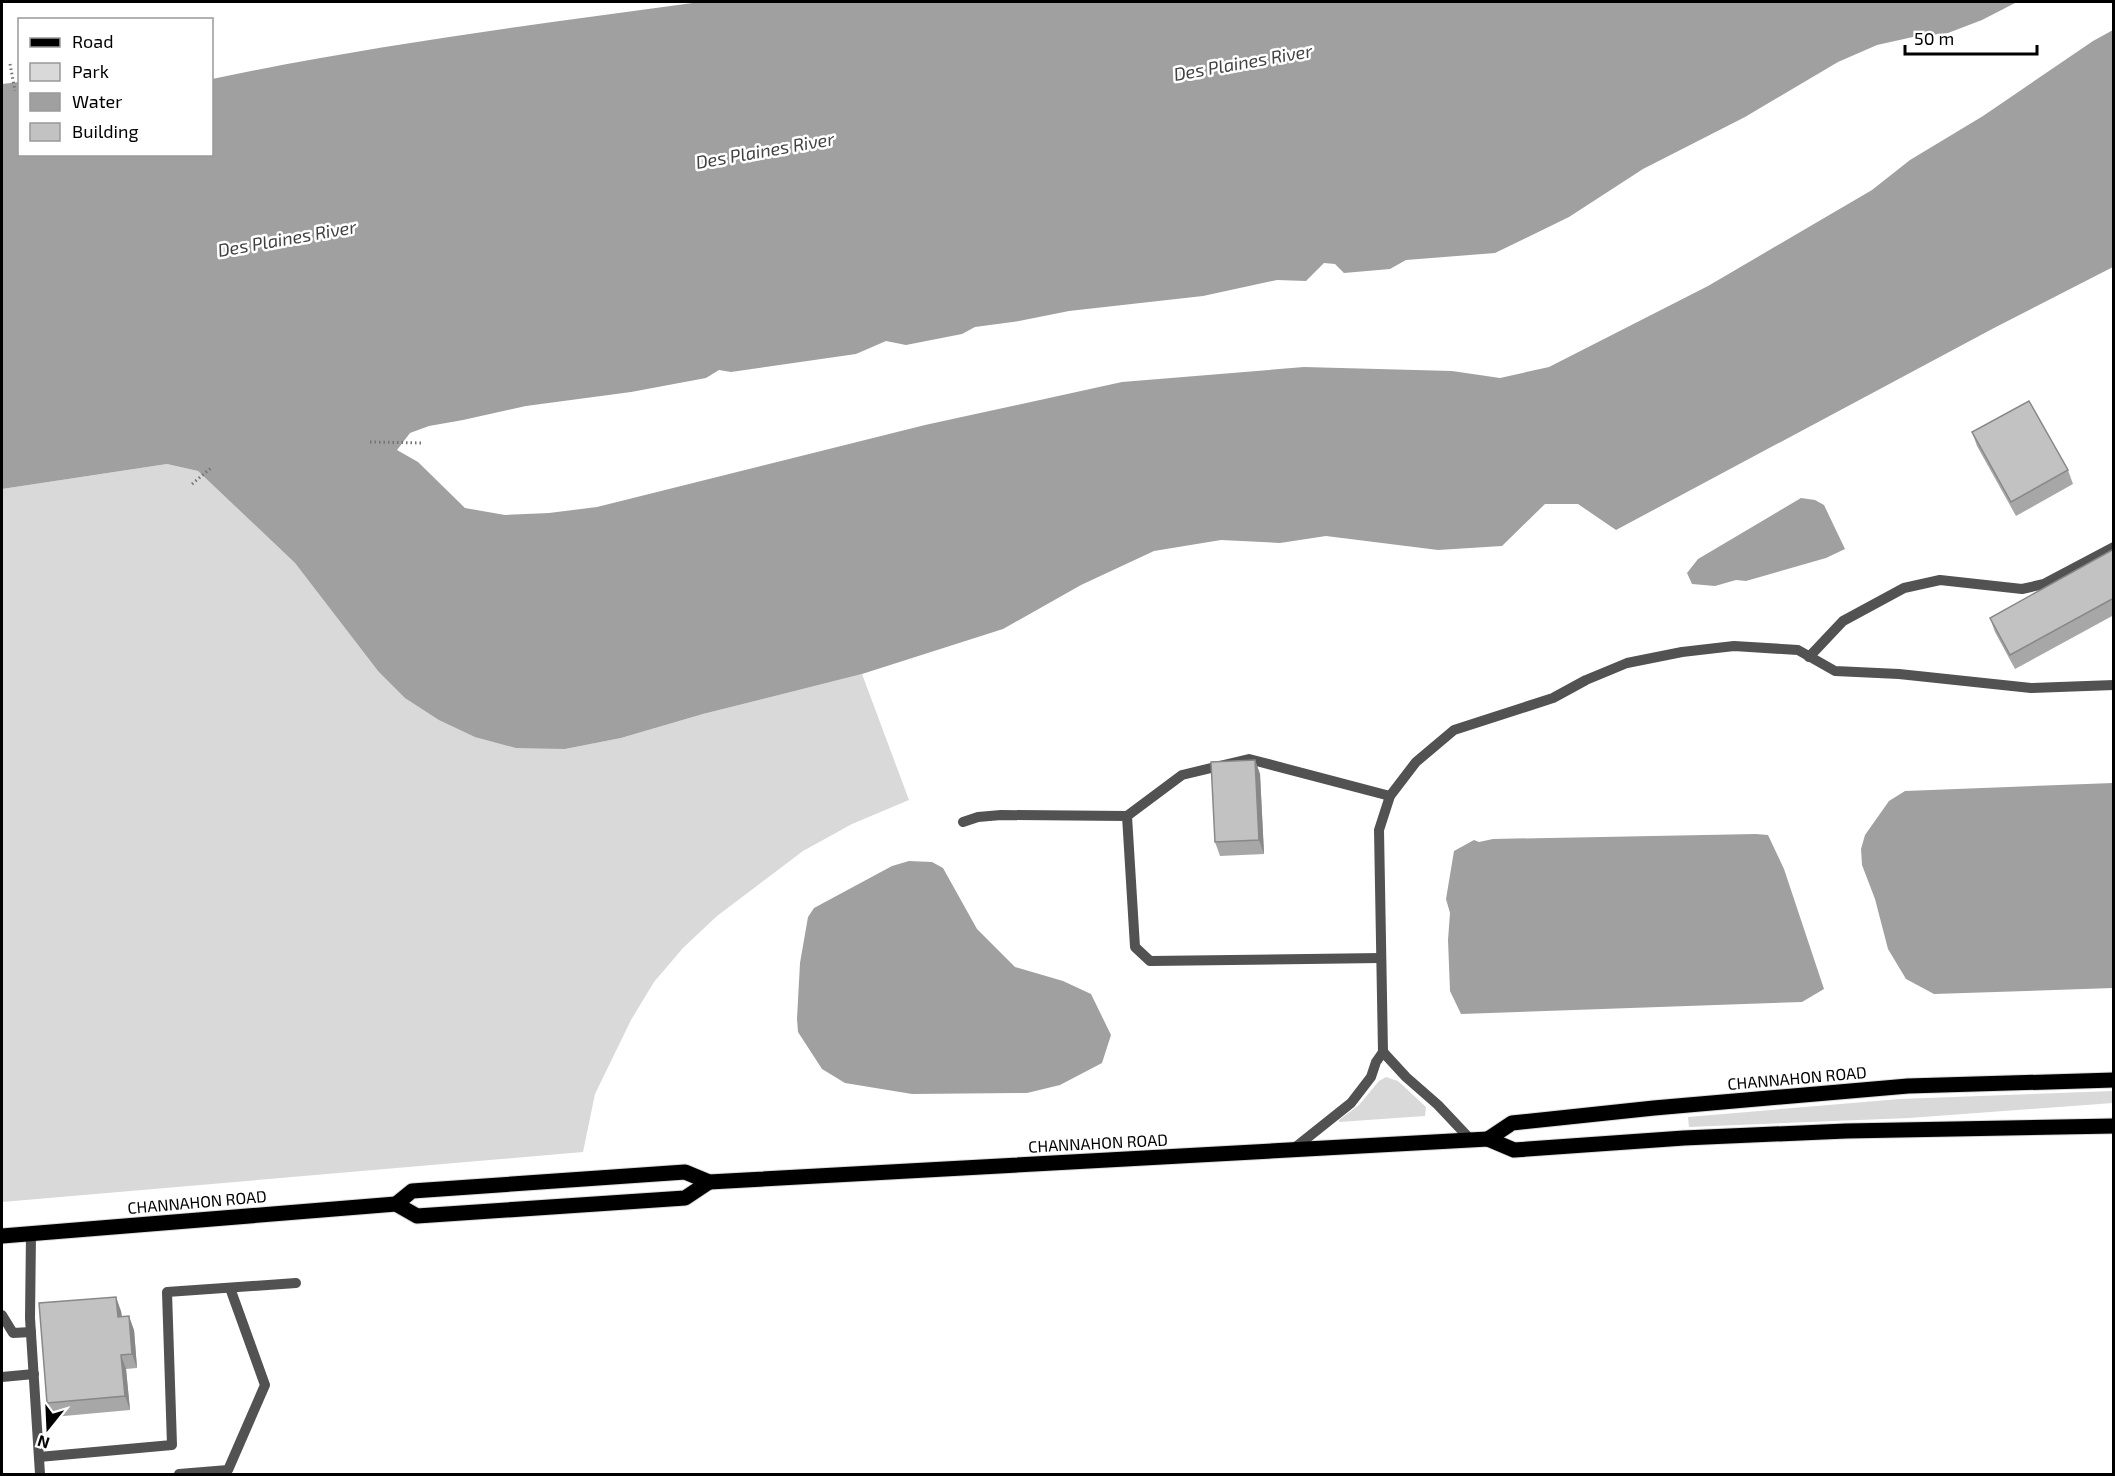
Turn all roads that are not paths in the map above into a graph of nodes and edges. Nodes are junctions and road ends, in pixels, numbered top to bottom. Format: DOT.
graph roads {
  1 [pos="2114,547"];
  2 [pos="1809,657"];
  3 [pos="2114,685"];
  4 [pos="1390,796"];
  5 [pos="1126,816"];
  6 [pos="963,822"];
  7 [pos="1382,958"];
  8 [pos="1383,1052"];
  9 [pos="2114,1080"];
  10 [pos="2114,1126"];
  11 [pos="1488,1139"];
  12 [pos="1470,1140"];
  13 [pos="1291,1150"];
  14 [pos="709,1182"];
  15 [pos="396,1204"];
  16 [pos="31,1234"];
  17 [pos="2,1236"];
  18 [pos="296,1283"];
  19 [pos="230,1288"];
  20 [pos="2,1315"];
  21 [pos="31,1332"];
  22 [pos="34,1374"];
  23 [pos="2,1377"];
  24 [pos="39,1457"];
  25 [pos="40,1474"];
  26 [pos="179,1474"];
  1 -- 2 [label="lane"];
  2 -- 3 [label="lane"];
  2 -- 4 [label="lane"];
  4 -- 5 [label="lane"];
  4 -- 7 [label="lane"];
  5 -- 6 [label="lane"];
  5 -- 7 [label="lane"];
  7 -- 8 [label="lane"];
  8 -- 12 [label="lane"];
  8 -- 13 [label="lane"];
  9 -- 11 [label="main road, CHANNAHON ROAD"];
  10 -- 11 [label="main road, CHANNAHON ROAD"];
  11 -- 12 [label="main road, CHANNAHON ROAD"];
  12 -- 13 [label="main road, CHANNAHON ROAD"];
  13 -- 14 [label="main road, CHANNAHON ROAD"];
  14 -- 15 [label="main road, CHANNAHON ROAD"];
  14 -- 15 [label="main road, CHANNAHON ROAD"];
  15 -- 16 [label="main road, CHANNAHON ROAD"];
  16 -- 17 [label="main road, CHANNAHON ROAD"];
  16 -- 21 [label="lane"];
  18 -- 19 [label="lane"];
  19 -- 24 [label="lane"];
  19 -- 26 [label="lane"];
  20 -- 21 [label="lane"];
  21 -- 22 [label="lane"];
  22 -- 23 [label="lane"];
  22 -- 24 [label="lane"];
  24 -- 25 [label="lane"];
}
